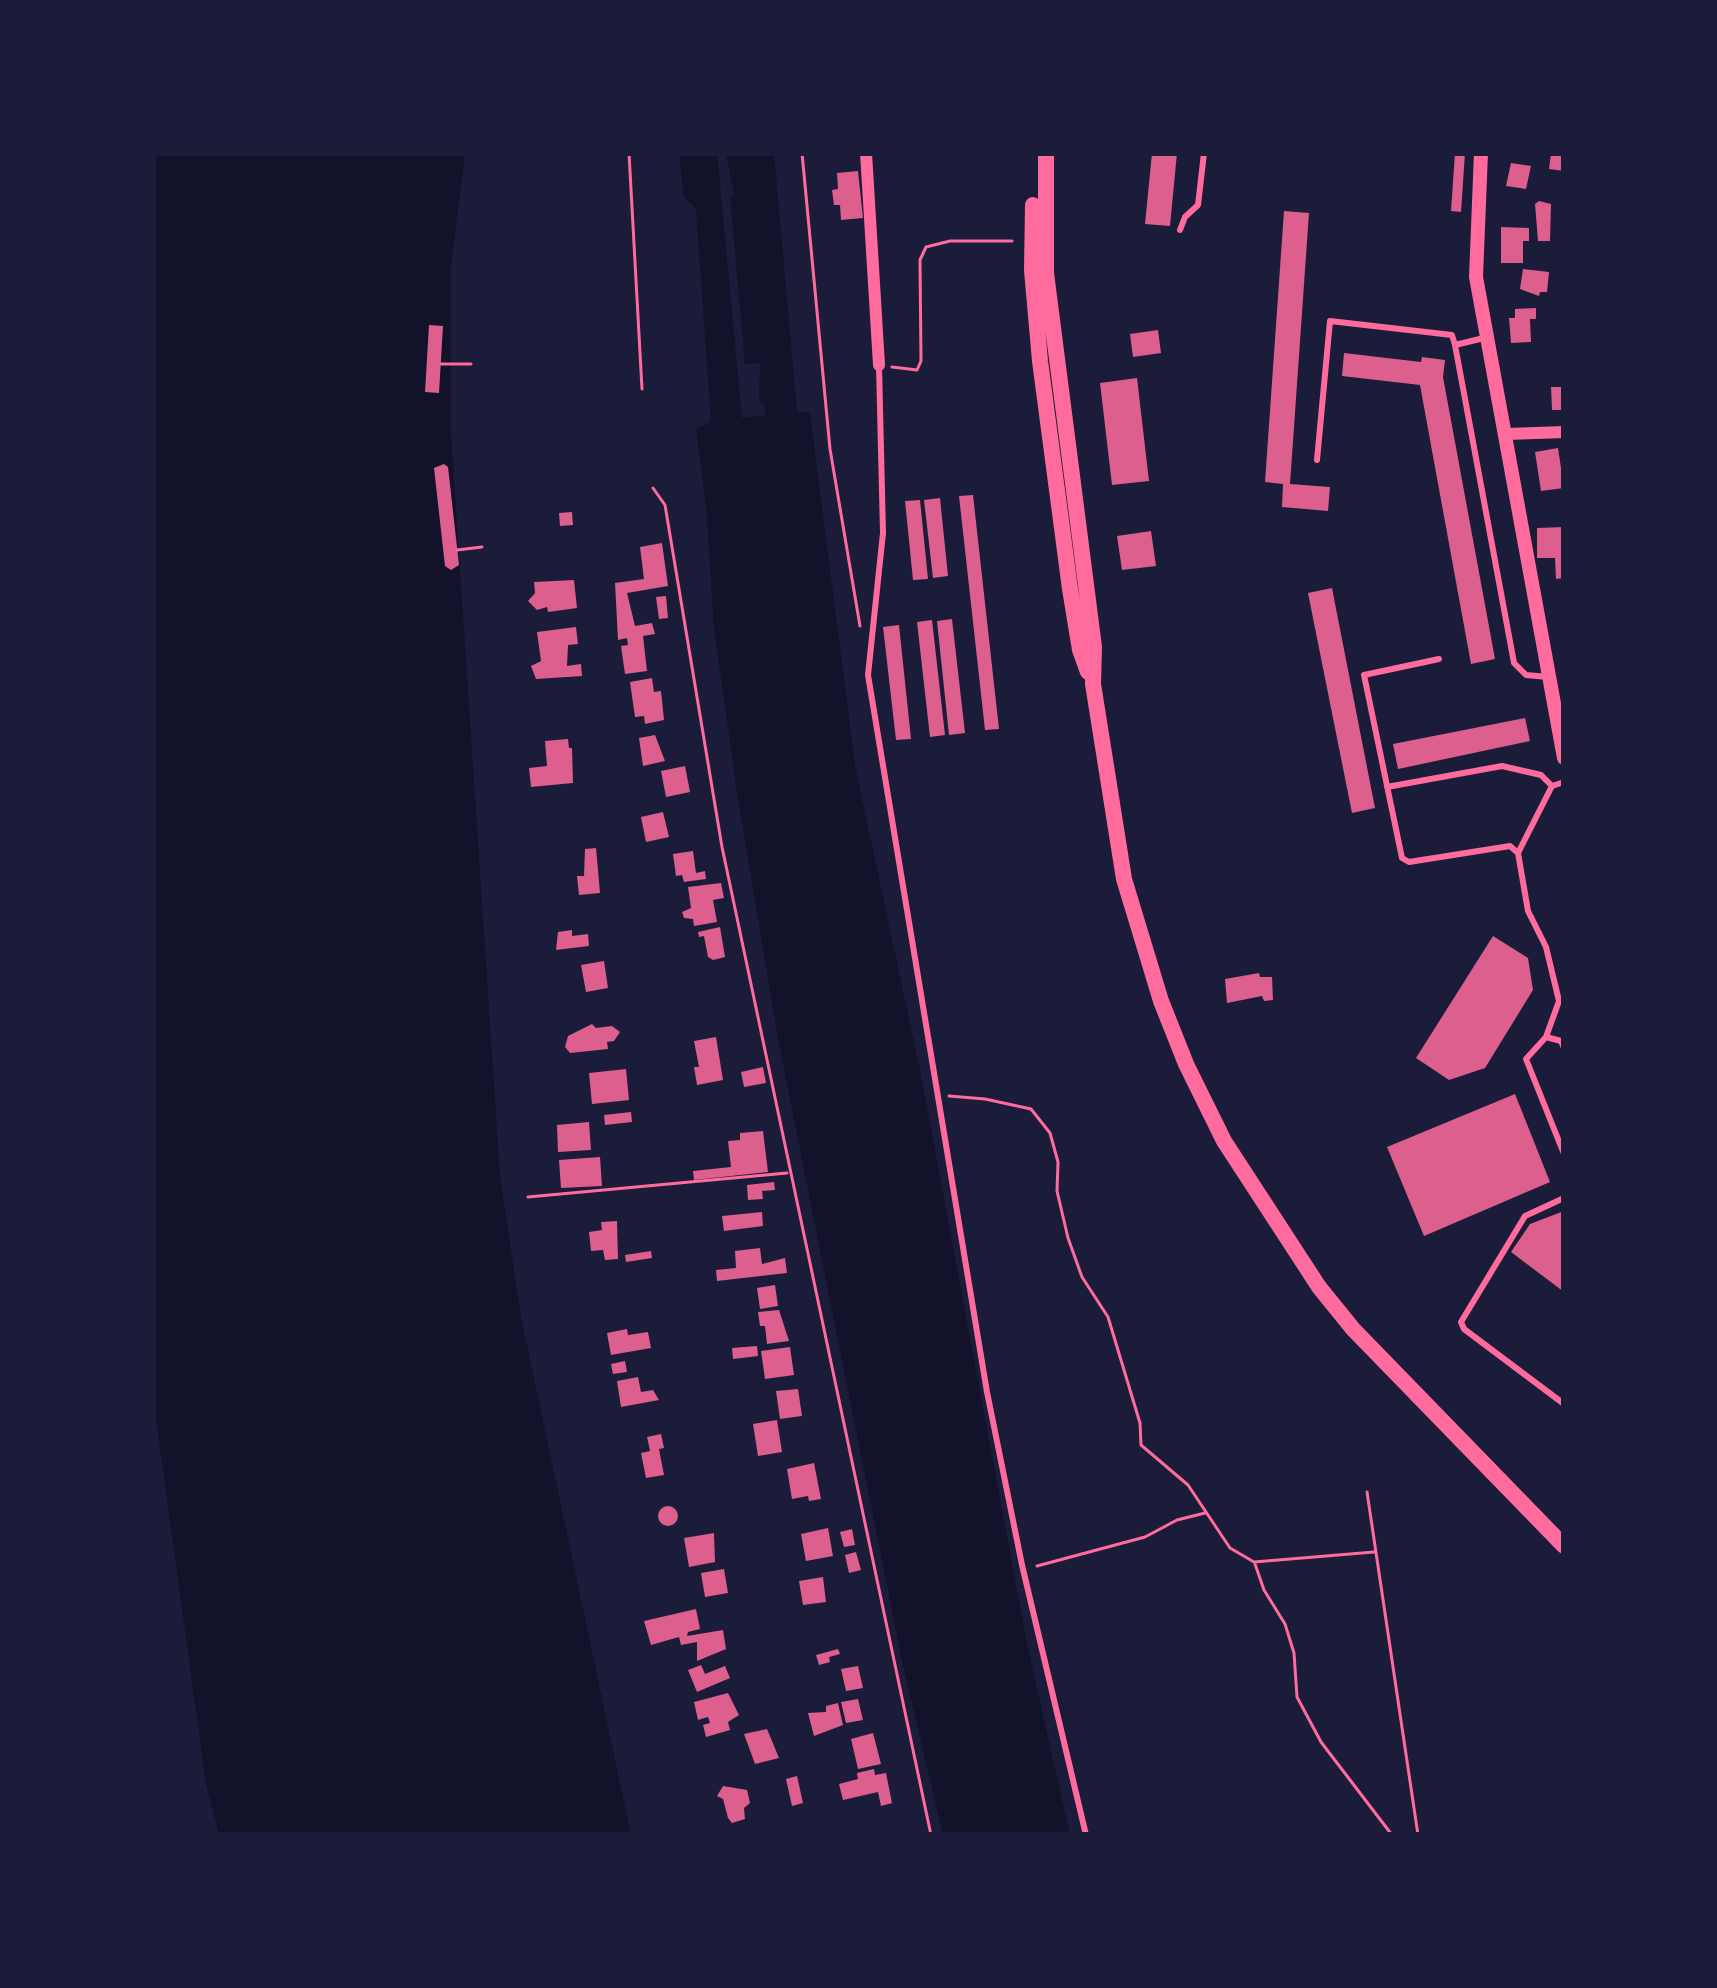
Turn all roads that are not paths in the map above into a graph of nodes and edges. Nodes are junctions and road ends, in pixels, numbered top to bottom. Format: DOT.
graph roads {
  1 [pos="866,153"];
  2 [pos="1036,153"];
  3 [pos="1046,153"];
  4 [pos="1204,153"];
  5 [pos="1481,153"];
  6 [pos="1180,230"];
  7 [pos="1487,338"];
  8 [pos="1455,345"];
  9 [pos="879,365"];
  10 [pos="1564,432"];
  11 [pos="1508,434"];
  12 [pos="1317,460"];
  13 [pos="1439,659"];
  14 [pos="1550,677"];
  15 [pos="1093,685"];
  16 [pos="1564,758"];
  17 [pos="1564,782"];
  18 [pos="1552,786"];
  19 [pos="1387,787"];
  20 [pos="1517,853"];
  21 [pos="1546,1037"];
  22 [pos="1564,1048"];
  23 [pos="1564,1154"];
  24 [pos="1564,1198"];
  25 [pos="1564,1404"];
  26 [pos="1564,1546"];
  27 [pos="1086,1835"];
  1 -- 9 [label="street"];
  2 -- 15 [label="main road"];
  3 -- 15 [label="main road"];
  4 -- 6 [label="lane"];
  5 -- 7 [label="street"];
  7 -- 8 [label="lane"];
  7 -- 11 [label="street"];
  8 -- 12 [label="lane"];
  8 -- 14 [label="lane"];
  9 -- 27 [label="lane"];
  10 -- 11 [label="street"];
  11 -- 14 [label="street"];
  13 -- 19 [label="lane"];
  14 -- 16 [label="street"];
  15 -- 26 [label="main road"];
  17 -- 18 [label="lane"];
  18 -- 19 [label="lane"];
  18 -- 20 [label="lane"];
  19 -- 20 [label="lane"];
  20 -- 21 [label="lane"];
  21 -- 22 [label="lane"];
  21 -- 23 [label="lane"];
  24 -- 25 [label="lane"];
}
